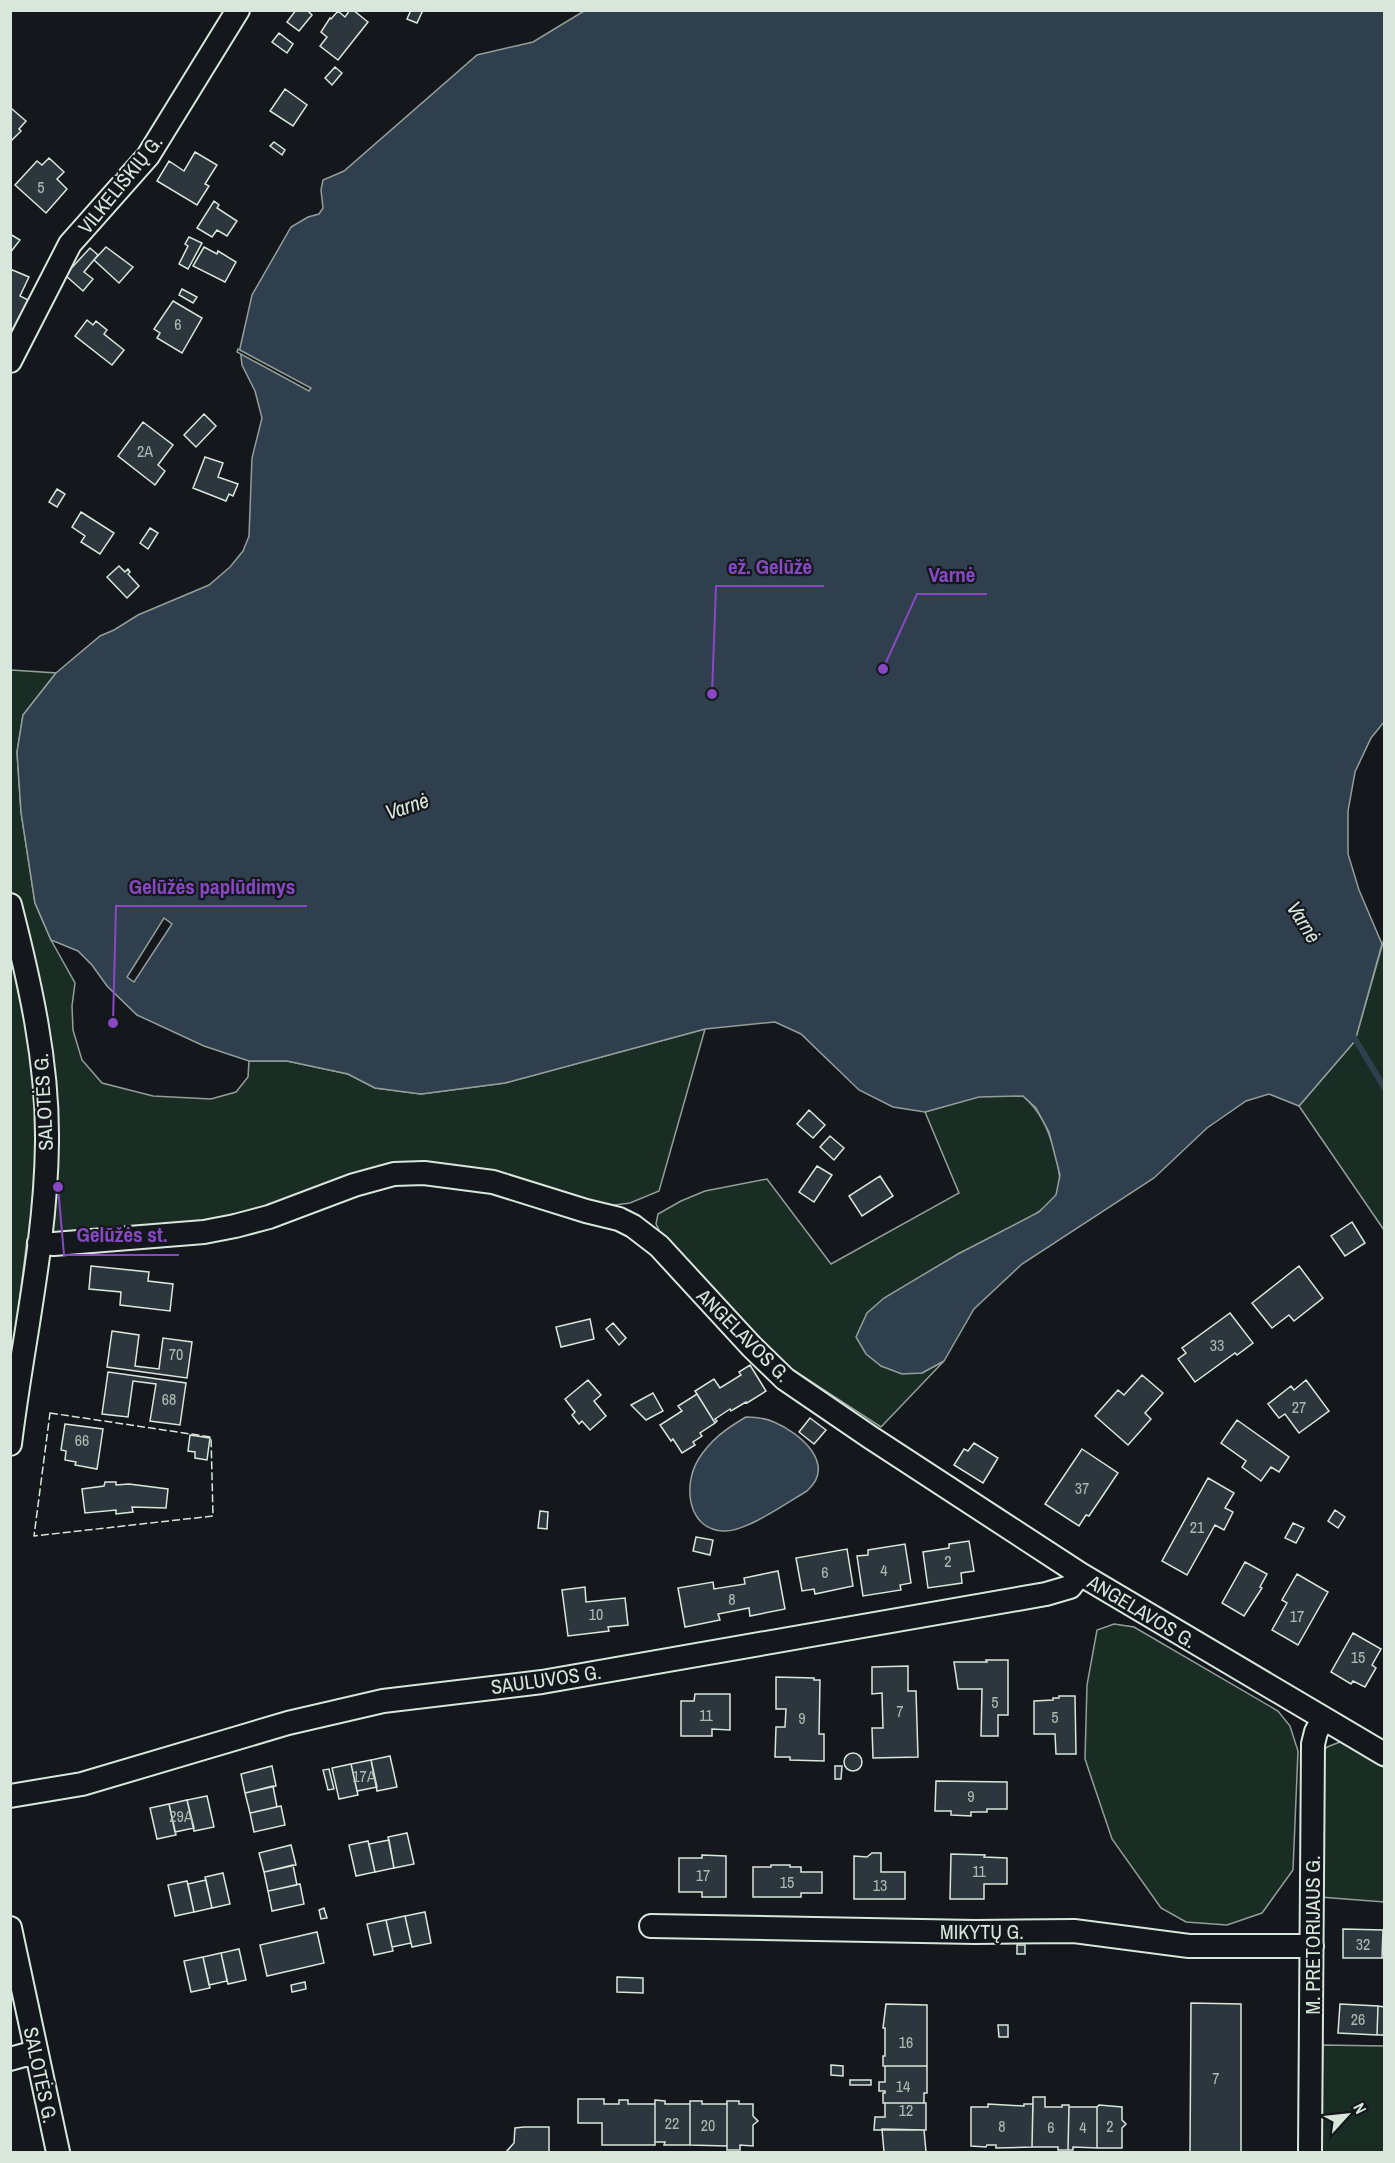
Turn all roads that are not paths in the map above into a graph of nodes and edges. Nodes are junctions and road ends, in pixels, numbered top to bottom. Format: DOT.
graph roads {
  1 [pos="238,10"];
  2 [pos="10,361"];
  3 [pos="10,905"];
  4 [pos="39,1243"];
  5 [pos="10,1444"];
  6 [pos="1080,1574"];
  7 [pos="1323,1719"];
  8 [pos="1384,1754"];
  9 [pos="10,1796"];
  10 [pos="651,1926"];
  11 [pos="10,1928"];
  12 [pos="1312,1946"];
  13 [pos="36,2052"];
  14 [pos="10,2059"];
  15 [pos="58,2152"];
  16 [pos="1310,2152"];
  1 -- 2 [label="street, VILKELIŠKIŲ G."];
  3 -- 4 [label="street, SALOTĖS G."];
  4 -- 5 [label="street, SALOTĖS G."];
  4 -- 6 [label="street, ANGELAVOS G."];
  6 -- 7 [label="street, ANGELAVOS G."];
  6 -- 9 [label="street, SAULUVOS G."];
  7 -- 8 [label="street, ANGELAVOS G."];
  7 -- 12 [label="street, M. PRETORIJAUS G."];
  10 -- 12 [label="street, MIKYTŲ G."];
  11 -- 13 [label="street, SALOTĖS G."];
  12 -- 16 [label="street, M. PRETORIJAUS G."];
  13 -- 14 [label="street"];
  13 -- 15 [label="street, SALOTĖS G."];
}
